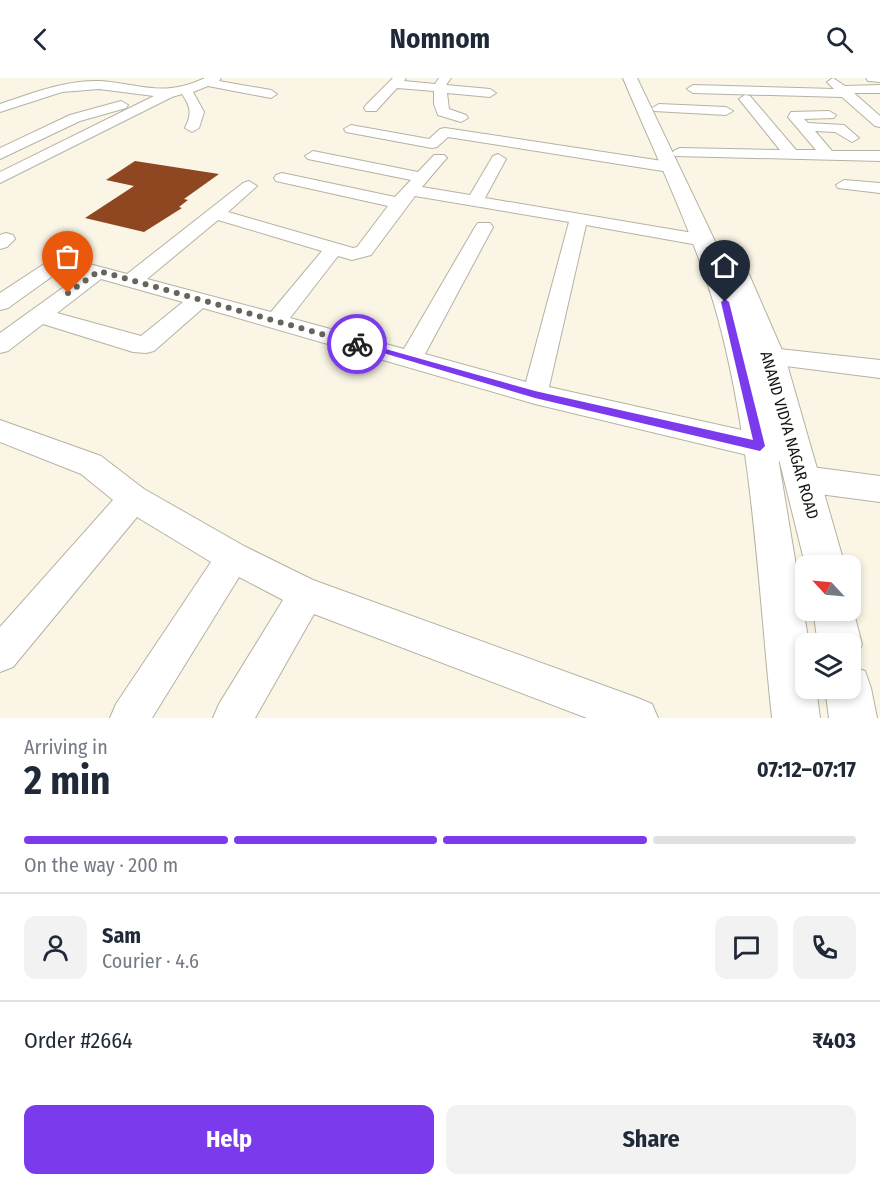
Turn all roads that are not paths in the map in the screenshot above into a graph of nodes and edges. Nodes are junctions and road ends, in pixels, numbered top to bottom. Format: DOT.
graph roads {
  1 [pos="70,78"];
  2 [pos="630,78"];
  3 [pos="644,78"];
  4 [pos="829,78"];
  5 [pos="873,78"];
  6 [pos="880,78"];
  7 [pos="211,80"];
  8 [pos="398,81"];
  9 [pos="441,83"];
  10 [pos="693,89"];
  11 [pos="880,89"];
  12 [pos="184,90"];
  13 [pos="713,90"];
  14 [pos="844,92"];
  15 [pos="490,93"];
  16 [pos="168,94"];
  17 [pos="271,94"];
  18 [pos="27,97"];
  19 [pos="745,99"];
  20 [pos="0,108"];
  21 [pos="371,108"];
  22 [pos="659,108"];
  23 [pos="829,115"];
  24 [pos="461,118"];
  25 [pos="880,123"];
  26 [pos="803,127"];
  27 [pos="192,128"];
  28 [pos="852,138"];
  29 [pos="0,154"];
  30 [pos="792,155"];
  31 [pos="828,155"];
  32 [pos="313,156"];
  33 [pos="879,157"];
  34 [pos="498,159"];
  35 [pos="674,160"];
  36 [pos="0,178"];
  37 [pos="282,178"];
  38 [pos="844,185"];
  39 [pos="249,186"];
  40 [pos="880,188"];
  41 [pos="410,190"];
  42 [pos="475,201"];
  43 [pos="217,214"];
  44 [pos="579,218"];
  45 [pos="484,226"];
  46 [pos="704,240"];
  47 [pos="334,249"];
  48 [pos="99,271"];
  49 [pos="131,280"];
  50 [pos="199,300"];
  51 [pos="0,303"];
  52 [pos="38,315"];
  53 [pos="275,322"];
  54 [pos="0,345"];
  55 [pos="770,357"];
  56 [pos="411,358"];
  57 [pos="880,369"];
  58 [pos="535,394"];
  59 [pos="0,431"];
  60 [pos="760,446"];
  61 [pos="801,467"];
  62 [pos="880,489"];
  63 [pos="133,499"];
  64 [pos="822,555"];
  65 [pos="232,557"];
  66 [pos="306,594"];
  67 [pos="0,654"];
  68 [pos="850,699"];
  69 [pos="130,718"];
  70 [pos="233,718"];
  71 [pos="638,718"];
  72 [pos="796,718"];
  73 [pos="853,718"];
  1 -- 18 [label="street"];
  2 -- 35 [label="main road, ANAND VIDYA NAGAR ROAD"];
  3 -- 22 [label="main road, ANAND VIDYA NAGAR ROAD"];
  4 -- 14 [label="street"];
  5 -- 6 [label="main road"];
  7 -- 12 [label="street"];
  7 -- 17 [label="street"];
  8 -- 9 [label="street"];
  8 -- 21 [label="street"];
  9 -- 15 [label="street"];
  9 -- 24 [label="street"];
  10 -- 13 [label="street"];
  11 -- 14 [label="street"];
  12 -- 16 [label="street"];
  12 -- 27 [label="street"];
  13 -- 14 [label="street"];
  13 -- 22 [label="street"];
  14 -- 25 [label="street"];
  16 -- 18 [label="street"];
  16 -- 29 [label="street"];
  16 -- 36 [label="street"];
  18 -- 20 [label="street"];
  19 -- 30 [label="street"];
  22 -- 35 [label="main road, ANAND VIDYA NAGAR ROAD"];
  23 -- 26 [label="street"];
  26 -- 28 [label="street"];
  26 -- 31 [label="street"];
  30 -- 31 [label="street"];
  30 -- 35 [label="street"];
  31 -- 33 [label="street"];
  32 -- 41 [label="street"];
  34 -- 42 [label="street"];
  35 -- 41 [label="street"];
  35 -- 46 [label="main road, ANAND VIDYA NAGAR ROAD"];
  35 -- 55 [label="main road, ANAND VIDYA NAGAR ROAD"];
  37 -- 41 [label="street"];
  38 -- 40 [label="street"];
  39 -- 43 [label="street"];
  41 -- 42 [label="street"];
  41 -- 47 [label="street"];
  42 -- 44 [label="street"];
  43 -- 47 [label="street"];
  43 -- 49 [label="street"];
  44 -- 46 [label="street"];
  44 -- 58 [label="street"];
  45 -- 56 [label="street"];
  46 -- 60 [label="main road, ANAND VIDYA NAGAR ROAD"];
  47 -- 53 [label="street"];
  48 -- 49 [label="street"];
  48 -- 51 [label="street"];
  48 -- 52 [label="street"];
  49 -- 50 [label="street"];
  50 -- 52 [label="street"];
  50 -- 53 [label="street"];
  52 -- 54 [label="street"];
  53 -- 56 [label="street"];
  55 -- 57 [label="street"];
  55 -- 61 [label="main road, ANAND VIDYA NAGAR ROAD"];
  56 -- 58 [label="street"];
  58 -- 60 [label="street"];
  59 -- 63 [label="street"];
  60 -- 61 [label="street"];
  60 -- 72 [label="main road, ANAND VIDYA NAGAR ROAD"];
  61 -- 62 [label="street"];
  61 -- 64 [label="main road, ANAND VIDYA NAGAR ROAD"];
  63 -- 65 [label="street"];
  63 -- 67 [label="street"];
  65 -- 66 [label="street"];
  65 -- 69 [label="street"];
  66 -- 70 [label="street"];
  66 -- 71 [label="street"];
  68 -- 73 [label="main road"];
}
